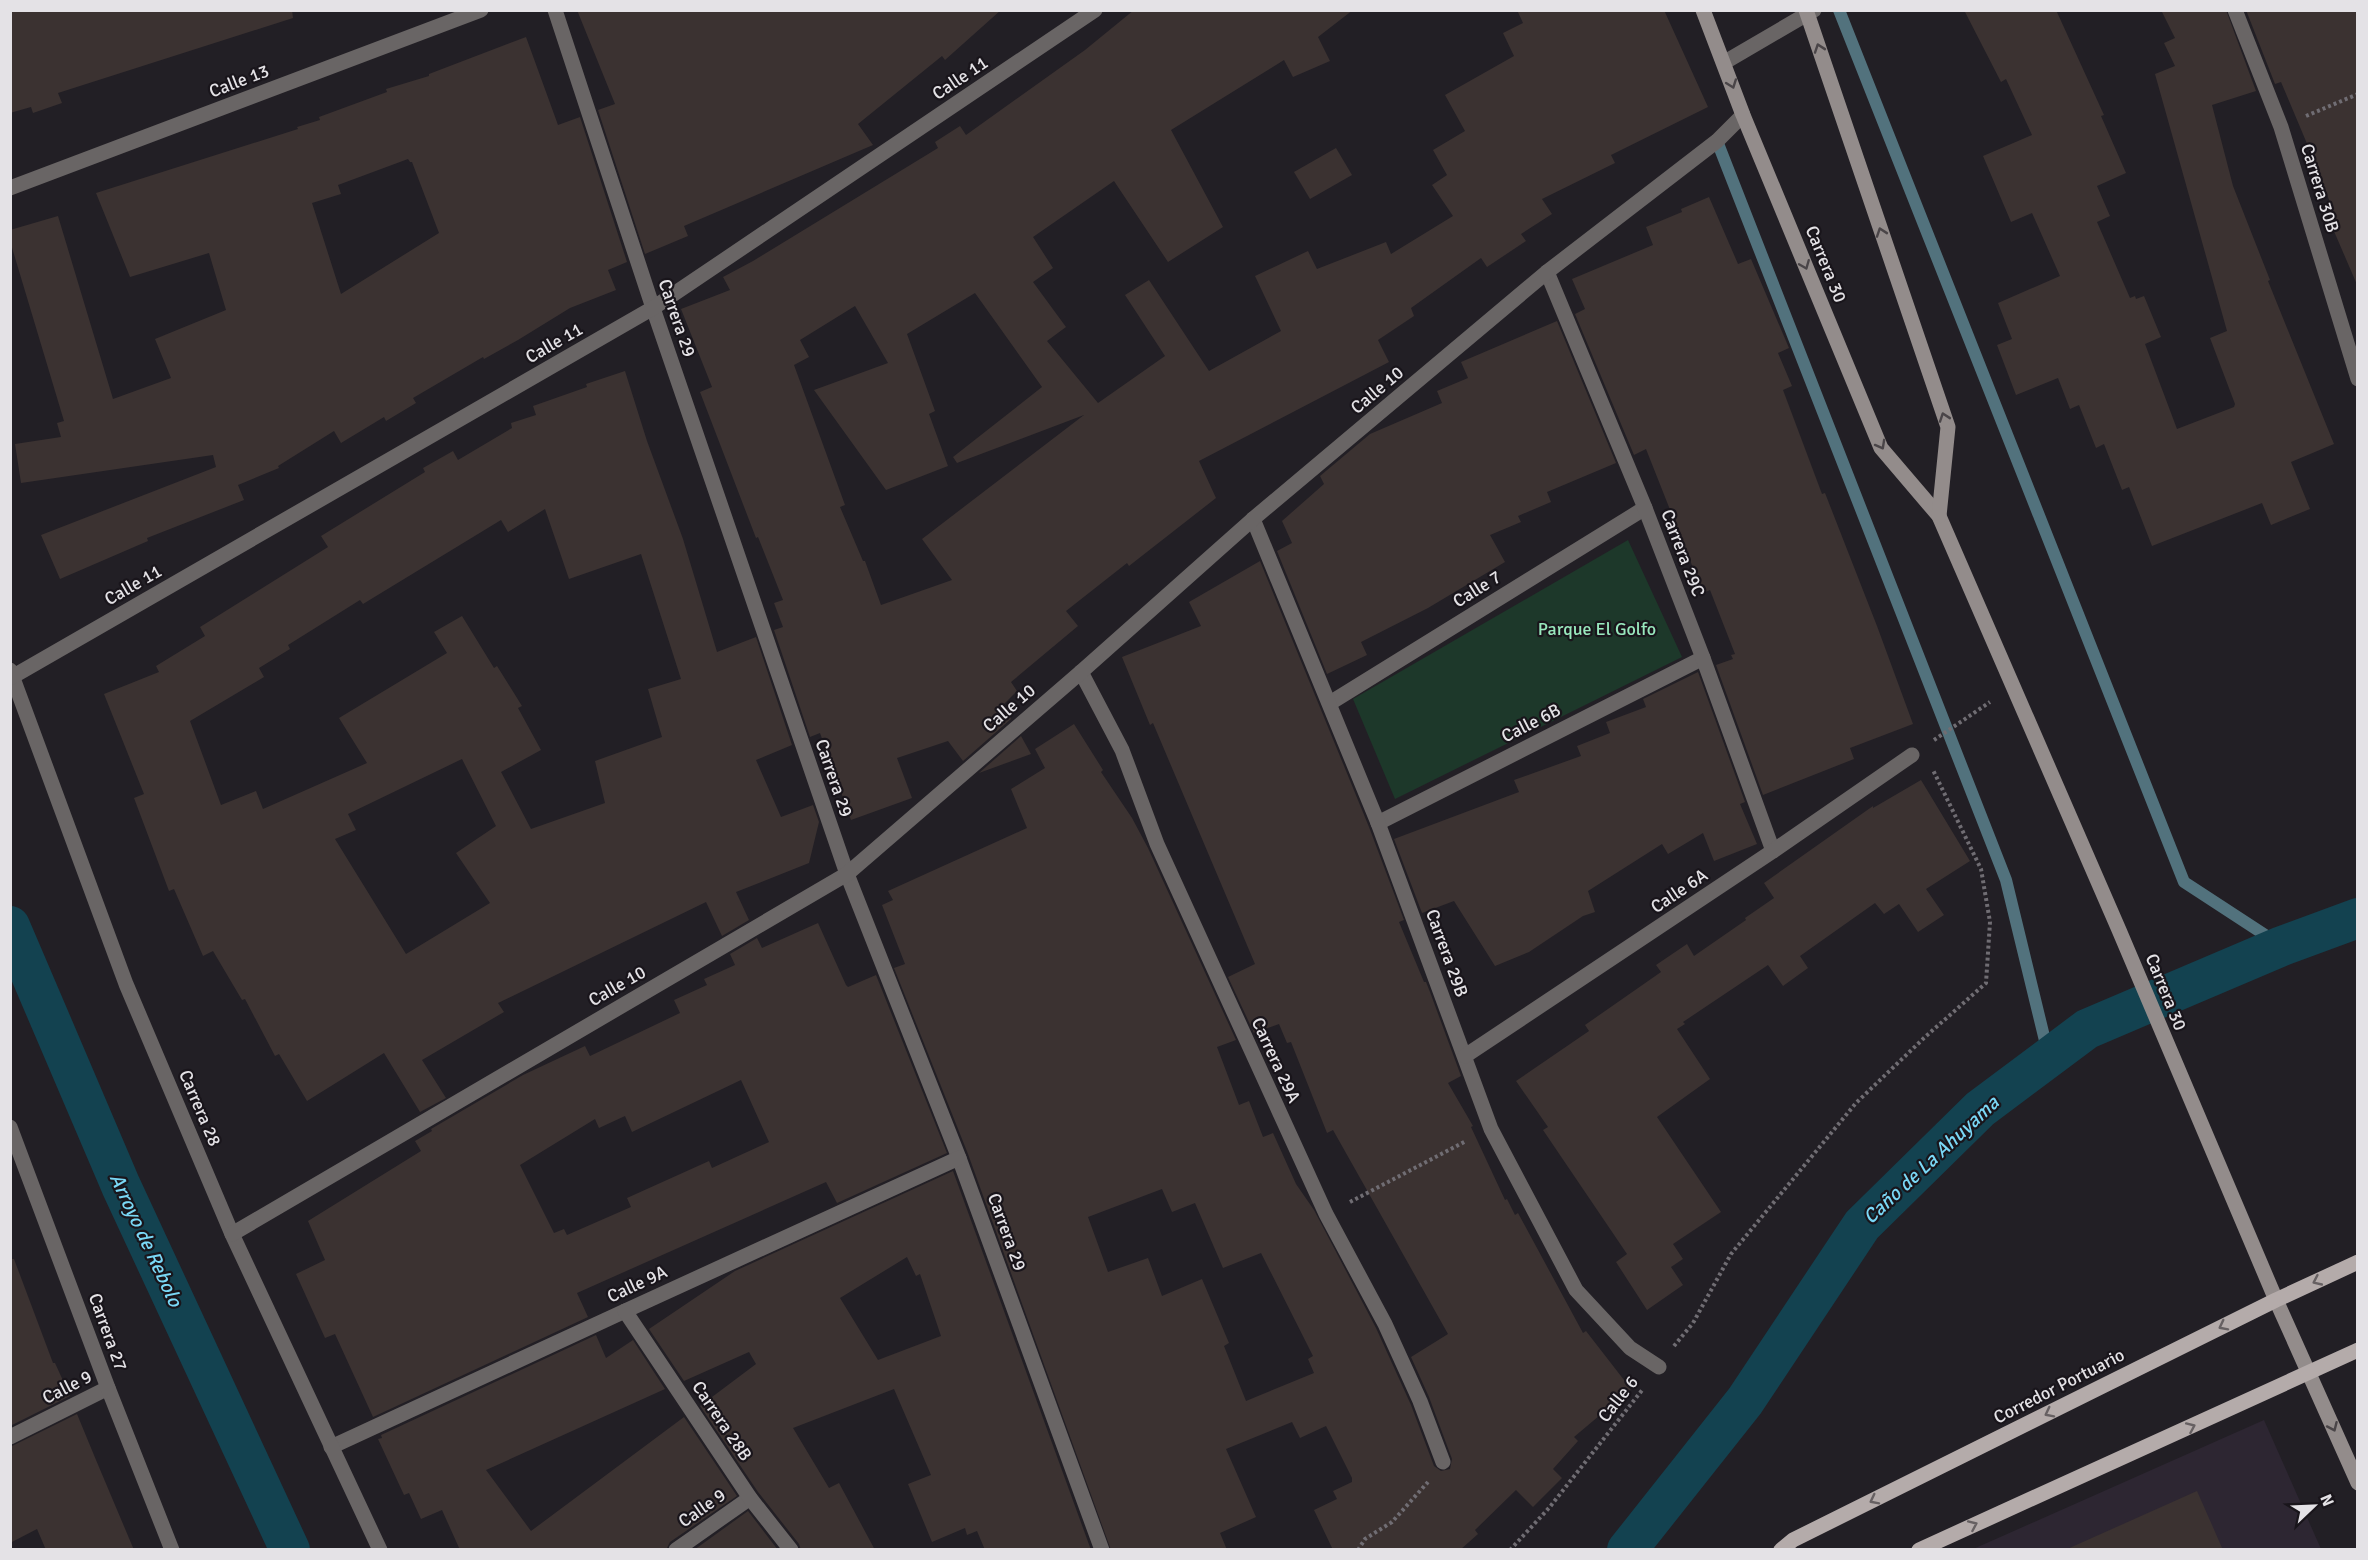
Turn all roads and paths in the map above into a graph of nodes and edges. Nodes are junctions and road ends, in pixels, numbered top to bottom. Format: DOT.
graph roads {
  1 [pos="482,10"];
  2 [pos="555,10"];
  3 [pos="1095,10"];
  4 [pos="1703,10"];
  5 [pos="2235,10"];
  6 [pos="1809,12"];
  7 [pos="1725,62"];
  8 [pos="2358,94"];
  9 [pos="1743,115"];
  10 [pos="2281,127"];
  11 [pos="10,188"];
  12 [pos="1547,272"];
  13 [pos="653,308"];
  14 [pos="2358,379"];
  15 [pos="1645,508"];
  16 [pos="1939,516"];
  17 [pos="1253,519"];
  18 [pos="1703,658"];
  19 [pos="1081,672"];
  20 [pos="11,674"];
  21 [pos="1330,704"];
  22 [pos="1964,719"];
  23 [pos="1936,739"];
  24 [pos="1912,755"];
  25 [pos="1932,768"];
  26 [pos="1378,823"];
  27 [pos="1773,851"];
  28 [pos="847,874"];
  29 [pos="1465,1056"];
  30 [pos="10,1127"];
  31 [pos="1491,1129"];
  32 [pos="959,1158"];
  33 [pos="1326,1215"];
  34 [pos="232,1234"];
  35 [pos="2358,1262"];
  36 [pos="2276,1300"];
  37 [pos="625,1311"];
  38 [pos="2358,1350"];
  39 [pos="1659,1366"];
  40 [pos="2310,1373"];
  41 [pos="108,1388"];
  42 [pos="10,1437"];
  43 [pos="331,1447"];
  44 [pos="1443,1462"];
  45 [pos="2358,1483"];
  46 [pos="750,1498"];
  47 [pos="172,1550"];
  48 [pos="380,1550"];
  49 [pos="676,1550"];
  50 [pos="791,1550"];
  51 [pos="1102,1550"];
  52 [pos="1358,1550"];
  53 [pos="1510,1550"];
  54 [pos="1781,1550"];
  55 [pos="1919,1550"];
  1 -- 11 [label="street, Calle 13"];
  2 -- 13 [label="street, Carrera 29"];
  3 -- 13 [label="street, Calle 11"];
  4 -- 7 [label="street, Carrera 30"];
  5 -- 10 [label="street, Carrera 30B"];
  6 -- 7 [label="street"];
  16 -- 6 [label="street, Carrera 30, one-way"];
  7 -- 9 [label="street, Carrera 30, one-way"];
  8 -- 10 [label="path"];
  9 -- 12 [label="street, Calle 10"];
  9 -- 16 [label="street, Carrera 30, one-way"];
  10 -- 14 [label="street, Carrera 30B"];
  12 -- 15 [label="street, Carrera 29C"];
  12 -- 17 [label="street, Calle 10"];
  13 -- 20 [label="street, Calle 11"];
  13 -- 28 [label="street, Carrera 29"];
  15 -- 18 [label="street, Carrera 29C"];
  15 -- 21 [label="street, Calle 7"];
  16 -- 36 [label="street, Carrera 30"];
  17 -- 19 [label="street, Calle 10"];
  17 -- 21 [label="street, Carrera 29B"];
  18 -- 26 [label="street, Calle 6B"];
  18 -- 27 [label="street, Carrera 29C"];
  19 -- 28 [label="street, Calle 10"];
  19 -- 33 [label="street, Carrera 29A"];
  20 -- 34 [label="street, Carrera 28"];
  21 -- 26 [label="street, Carrera 29B"];
  22 -- 23 [label="path"];
  24 -- 27 [label="street, Calle 6A"];
  25 -- 39 [label="path, Calle 6"];
  26 -- 29 [label="street, Carrera 29B"];
  27 -- 29 [label="street, Calle 6A"];
  28 -- 32 [label="street, Carrera 29"];
  28 -- 34 [label="street, Calle 10"];
  29 -- 31 [label="street, Carrera 29B"];
  30 -- 41 [label="street, Carrera 27"];
  31 -- 33 [label="path"];
  31 -- 39 [label="street, Carrera 29B"];
  32 -- 37 [label="street, Calle 9A"];
  32 -- 51 [label="street, Carrera 29"];
  33 -- 44 [label="street, Carrera 29A"];
  34 -- 43 [label="street, Carrera 28"];
  35 -- 36 [label="main road, Corredor Portuario, one-way"];
  36 -- 40 [label="street, Carrera 30"];
  36 -- 54 [label="main road, Corredor Portuario, one-way"];
  37 -- 43 [label="street, Calle 9A"];
  37 -- 46 [label="street, Carrera 28B"];
  38 -- 40 [label="main road"];
  39 -- 53 [label="path, Calle 6"];
  40 -- 45 [label="street, Carrera 30, one-way"];
  55 -- 40 [label="main road, one-way"];
  41 -- 42 [label="street, Calle 9"];
  41 -- 47 [label="street, Carrera 27"];
  43 -- 48 [label="street, Carrera 28"];
  44 -- 52 [label="path"];
  46 -- 49 [label="street, Calle 9"];
  46 -- 50 [label="street, Carrera 28B"];
}
